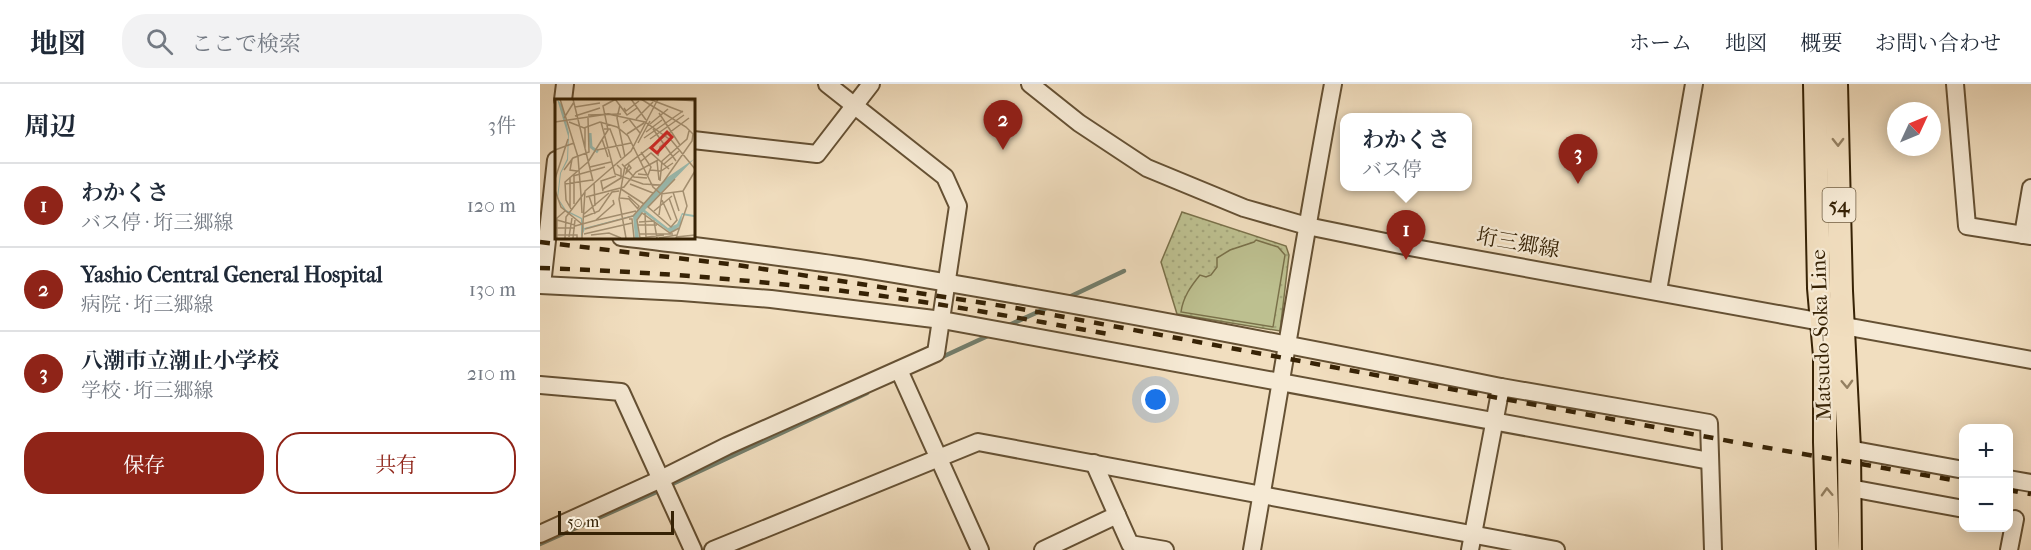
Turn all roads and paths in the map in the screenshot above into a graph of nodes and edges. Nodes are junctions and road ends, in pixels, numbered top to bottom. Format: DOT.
graph roads {
  1 [pos="565,84"];
  2 [pos="827,84"];
  3 [pos="871,84"];
  4 [pos="1030,84"];
  5 [pos="1333,84"];
  6 [pos="1694,84"];
  7 [pos="1815,84"];
  8 [pos="1836,84"];
  9 [pos="1955,84"];
  10 [pos="563,99"];
  11 [pos="855,105"];
  12 [pos="694,140"];
  13 [pos="555,168"];
  14 [pos="2031,188"];
  15 [pos="1307,226"];
  16 [pos="548,228"];
  17 [pos="2027,236"];
  18 [pos="629,238"];
  19 [pos="947,284"];
  20 [pos="541,285"];
  21 [pos="1658,291"];
  22 [pos="942,320"];
  23 [pos="1832,323"];
  24 [pos="1289,344"];
  25 [pos="2031,360"];
  26 [pos="902,377"];
  27 [pos="1282,383"];
  28 [pos="540,385"];
  29 [pos="1501,387"];
  30 [pos="1494,422"];
  31 [pos="1849,449"];
  32 [pos="939,457"];
  33 [pos="1710,461"];
  34 [pos="1094,463"];
  35 [pos="1959,470"];
  36 [pos="2013,480"];
  37 [pos="2031,483"];
  38 [pos="664,486"];
  39 [pos="1850,488"];
  40 [pos="1262,496"];
  41 [pos="1959,508"];
  42 [pos="1117,516"];
  43 [pos="2018,519"];
  44 [pos="540,534"];
  45 [pos="1471,542"];
  46 [pos="1062,546"];
  47 [pos="693,550"];
  48 [pos="713,550"];
  49 [pos="980,550"];
  50 [pos="1043,550"];
  51 [pos="1165,550"];
  52 [pos="1252,550"];
  53 [pos="1556,550"];
  54 [pos="1713,550"];
  55 [pos="1828,550"];
  56 [pos="1850,550"];
  57 [pos="2009,550"];
  1 -- 10 [label="street"];
  2 -- 11 [label="street"];
  3 -- 11 [label="street"];
  4 -- 15 [label="street, 垳三郷線"];
  5 -- 15 [label="street"];
  6 -- 21 [label="street"];
  7 -- 23 [label="main road, Matsudo-Soka Line / 54"];
  8 -- 23 [label="main road, Matsudo-Soka Line / 54, one-way"];
  9 -- 17 [label="street"];
  11 -- 12 [label="street"];
  11 -- 19 [label="street"];
  13 -- 16 [label="street"];
  14 -- 17 [label="street"];
  15 -- 21 [label="street, 垳三郷線"];
  15 -- 24 [label="street"];
  16 -- 20 [label="street"];
  18 -- 19 [label="street"];
  19 -- 22 [label="street"];
  19 -- 24 [label="street"];
  20 -- 22 [label="street"];
  21 -- 23 [label="street, 垳三郷線"];
  22 -- 26 [label="street"];
  22 -- 27 [label="street"];
  23 -- 25 [label="street, 垳三郷線"];
  23 -- 31 [label="main road, Matsudo-Soka Line / 54, one-way"];
  55 -- 23 [label="main road, Matsudo-Soka Line / 54, one-way"];
  24 -- 27 [label="street"];
  24 -- 29 [label="street"];
  26 -- 32 [label="street"];
  26 -- 38 [label="street"];
  27 -- 30 [label="street"];
  27 -- 40 [label="street"];
  28 -- 38 [label="street"];
  29 -- 30 [label="street"];
  29 -- 33 [label="street"];
  30 -- 33 [label="street"];
  30 -- 45 [label="street"];
  31 -- 35 [label="street"];
  31 -- 39 [label="main road, Matsudo-Soka Line / 54"];
  32 -- 34 [label="street"];
  32 -- 48 [label="street"];
  32 -- 49 [label="street"];
  33 -- 54 [label="street"];
  34 -- 40 [label="street"];
  34 -- 42 [label="street"];
  36 -- 37 [label="street"];
  38 -- 44 [label="street"];
  38 -- 47 [label="street"];
  39 -- 41 [label="street"];
  39 -- 56 [label="main road, Matsudo-Soka Line / 54"];
  40 -- 45 [label="street"];
  40 -- 52 [label="street"];
  42 -- 46 [label="street"];
  42 -- 51 [label="street"];
  43 -- 57 [label="street"];
  45 -- 53 [label="street"];
  46 -- 50 [label="street"];
}
